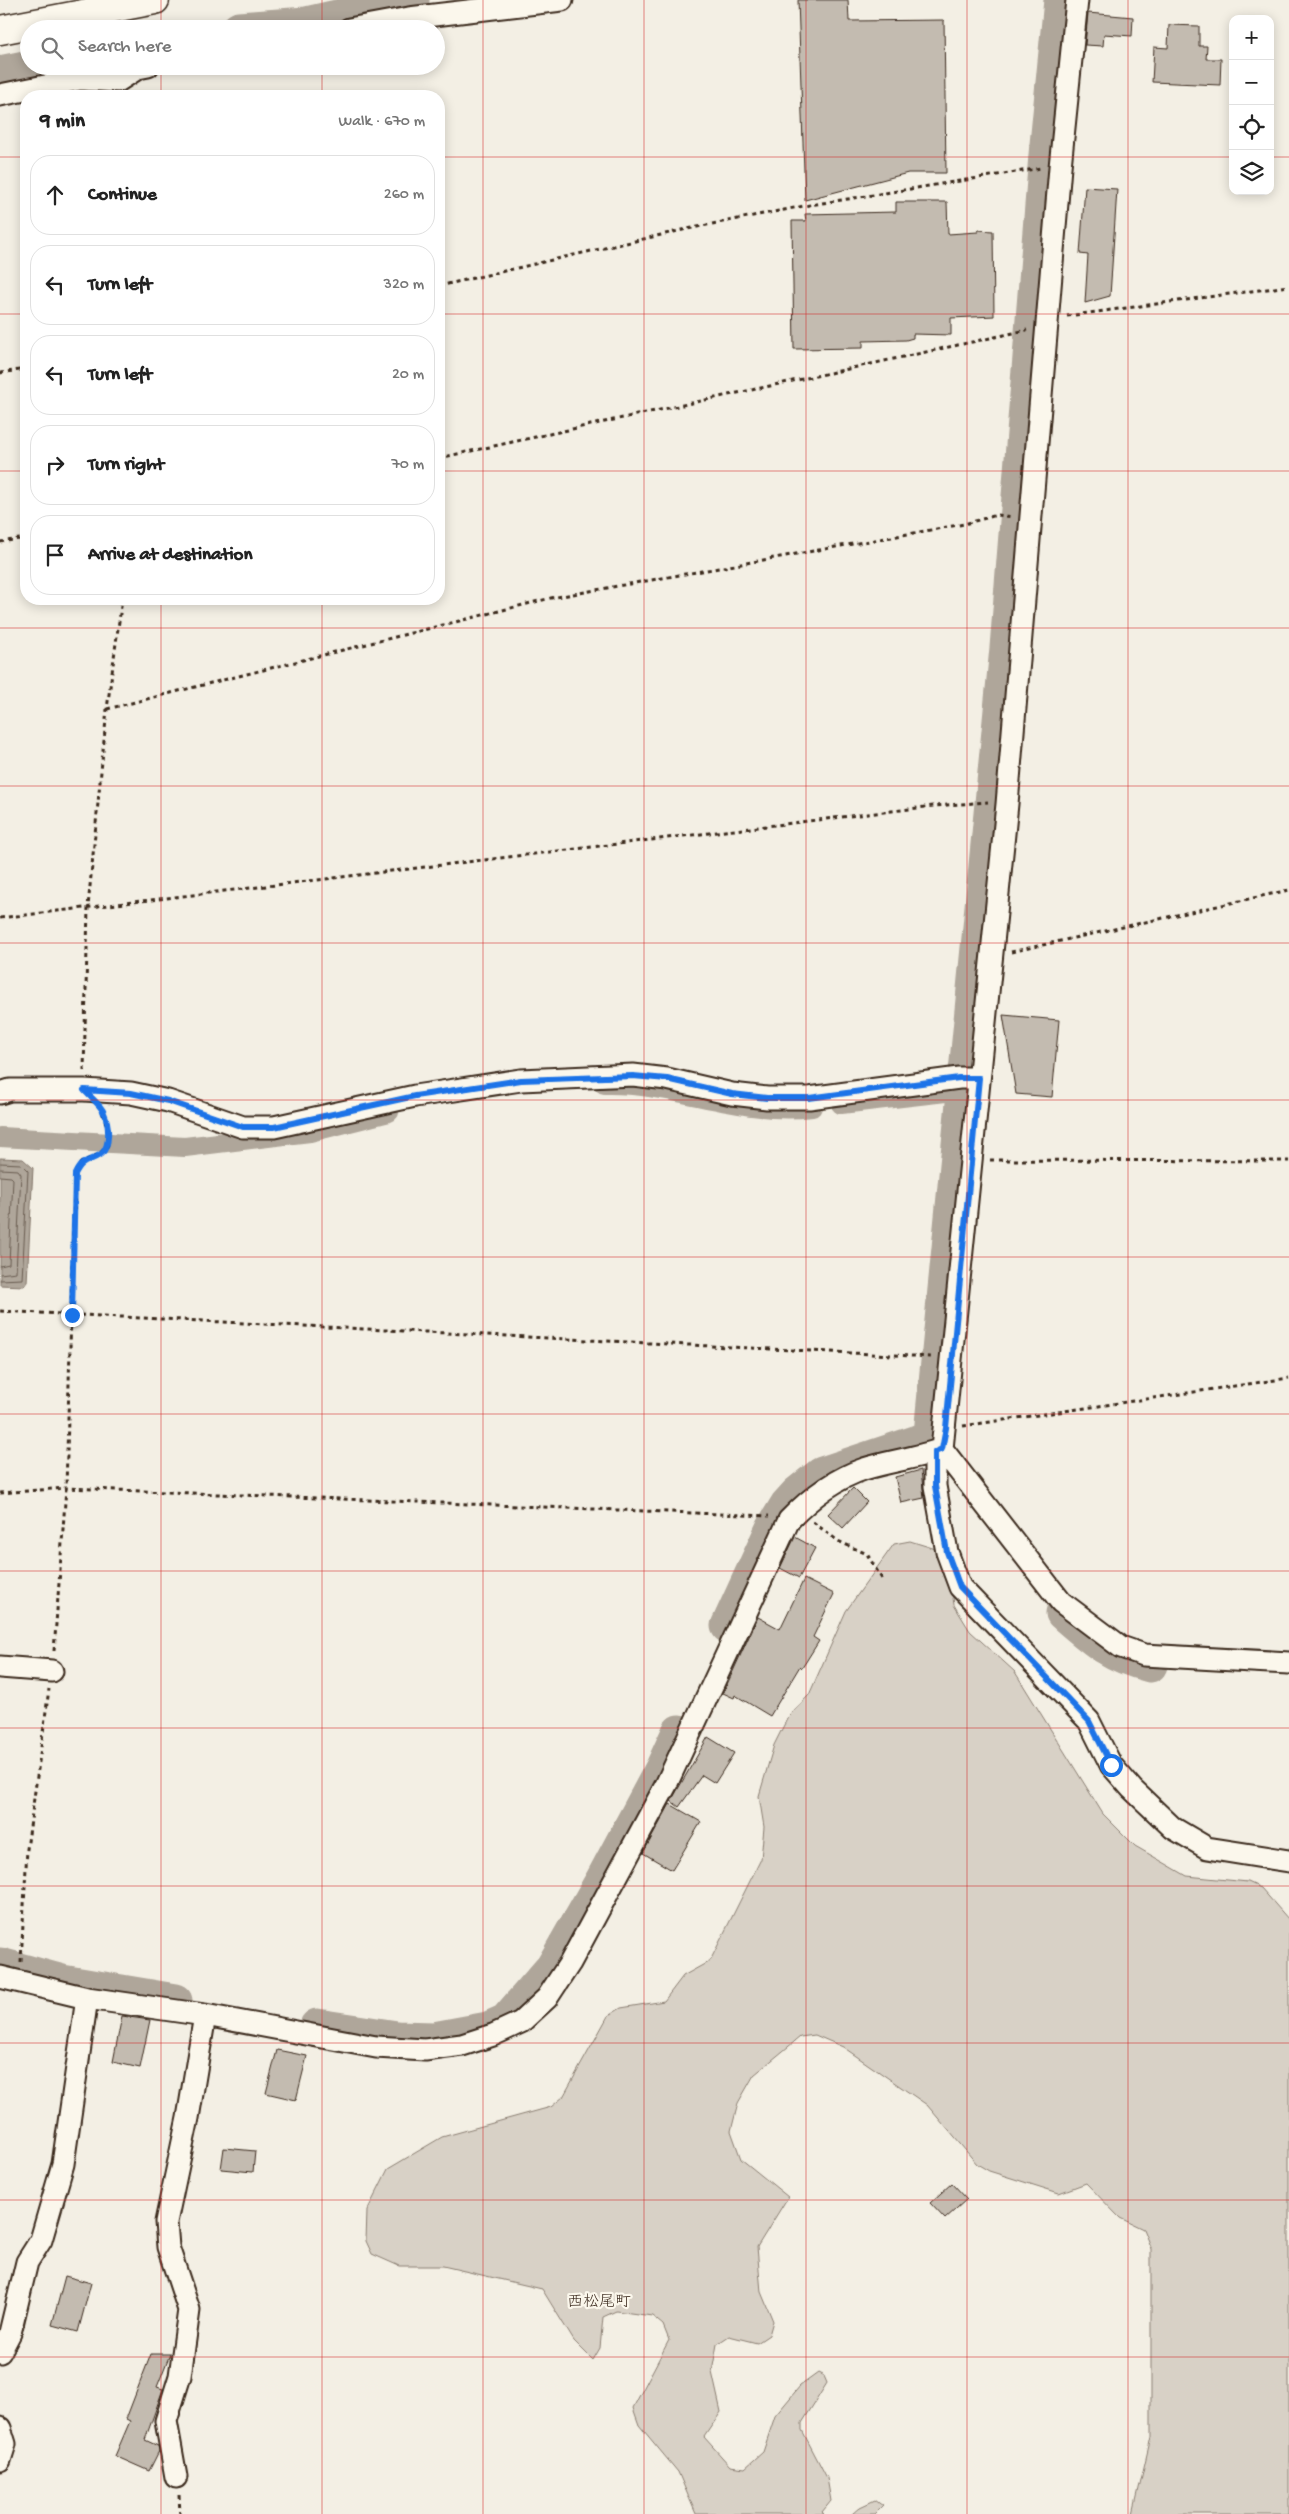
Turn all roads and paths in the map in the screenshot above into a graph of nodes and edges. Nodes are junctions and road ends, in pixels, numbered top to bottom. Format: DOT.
graph roads {
  1 [pos="155,0"];
  2 [pos="562,0"];
  3 [pos="1077,0"];
  4 [pos="52,20"];
  5 [pos="398,20"];
  6 [pos="20,26"];
  7 [pos="0,30"];
  8 [pos="127,75"];
  9 [pos="25,90"];
  10 [pos="20,91"];
  11 [pos="0,95"];
  12 [pos="1039,168"];
  13 [pos="445,285"];
  14 [pos="1289,286"];
  15 [pos="1048,319"];
  16 [pos="1024,330"];
  17 [pos="20,371"];
  18 [pos="0,373"];
  19 [pos="445,457"];
  20 [pos="1011,517"];
  21 [pos="20,539"];
  22 [pos="0,542"];
  23 [pos="121,605"];
  24 [pos="108,708"];
  25 [pos="985,802"];
  26 [pos="1289,890"];
  27 [pos="88,907"];
  28 [pos="0,918"];
  29 [pos="993,956"];
  30 [pos="970,1078"];
  31 [pos="84,1090"];
  32 [pos="0,1093"];
  33 [pos="972,1160"];
  34 [pos="1289,1161"];
  35 [pos="0,1311"];
  36 [pos="72,1315"];
  37 [pos="934,1357"];
  38 [pos="1289,1378"];
  39 [pos="946,1428"];
  40 [pos="939,1451"];
  41 [pos="66,1488"];
  42 [pos="0,1494"];
  43 [pos="798,1511"];
  44 [pos="777,1517"];
  45 [pos="882,1579"];
  46 [pos="1289,1663"];
  47 [pos="0,1667"];
  48 [pos="52,1671"];
  49 [pos="1289,1861"];
  50 [pos="21,1967"];
  51 [pos="0,1977"];
  52 [pos="87,1998"];
  53 [pos="205,2015"];
  54 [pos="0,2352"];
  55 [pos="0,2428"];
  56 [pos="0,2460"];
  57 [pos="176,2478"];
  1 -- 4 [label="highway"];
  2 -- 5 [label="street"];
  3 -- 15 [label="street"];
  6 -- 7 [label="highway"];
  8 -- 9 [label="street"];
  10 -- 11 [label="street"];
  12 -- 13 [label="path"];
  14 -- 15 [label="path"];
  15 -- 29 [label="street"];
  16 -- 19 [label="path"];
  17 -- 18 [label="path"];
  20 -- 24 [label="path"];
  21 -- 22 [label="path"];
  23 -- 24 [label="path"];
  24 -- 27 [label="path"];
  25 -- 27 [label="path"];
  26 -- 29 [label="path"];
  27 -- 28 [label="path"];
  27 -- 31 [label="path"];
  29 -- 30 [label="street"];
  30 -- 31 [label="street"];
  30 -- 33 [label="street"];
  31 -- 32 [label="street"];
  31 -- 36 [label="path"];
  33 -- 34 [label="path"];
  33 -- 39 [label="street"];
  35 -- 36 [label="path"];
  36 -- 37 [label="path"];
  36 -- 41 [label="path"];
  38 -- 39 [label="path"];
  39 -- 40 [label="street"];
  40 -- 43 [label="street"];
  40 -- 46 [label="street"];
  40 -- 49 [label="street"];
  41 -- 42 [label="path"];
  41 -- 44 [label="path"];
  41 -- 48 [label="path"];
  43 -- 45 [label="path"];
  43 -- 53 [label="street"];
  47 -- 48 [label="street"];
  48 -- 50 [label="path"];
  51 -- 52 [label="street"];
  52 -- 53 [label="street"];
  52 -- 54 [label="street"];
  53 -- 57 [label="street"];
  55 -- 56 [label="street"];
}
